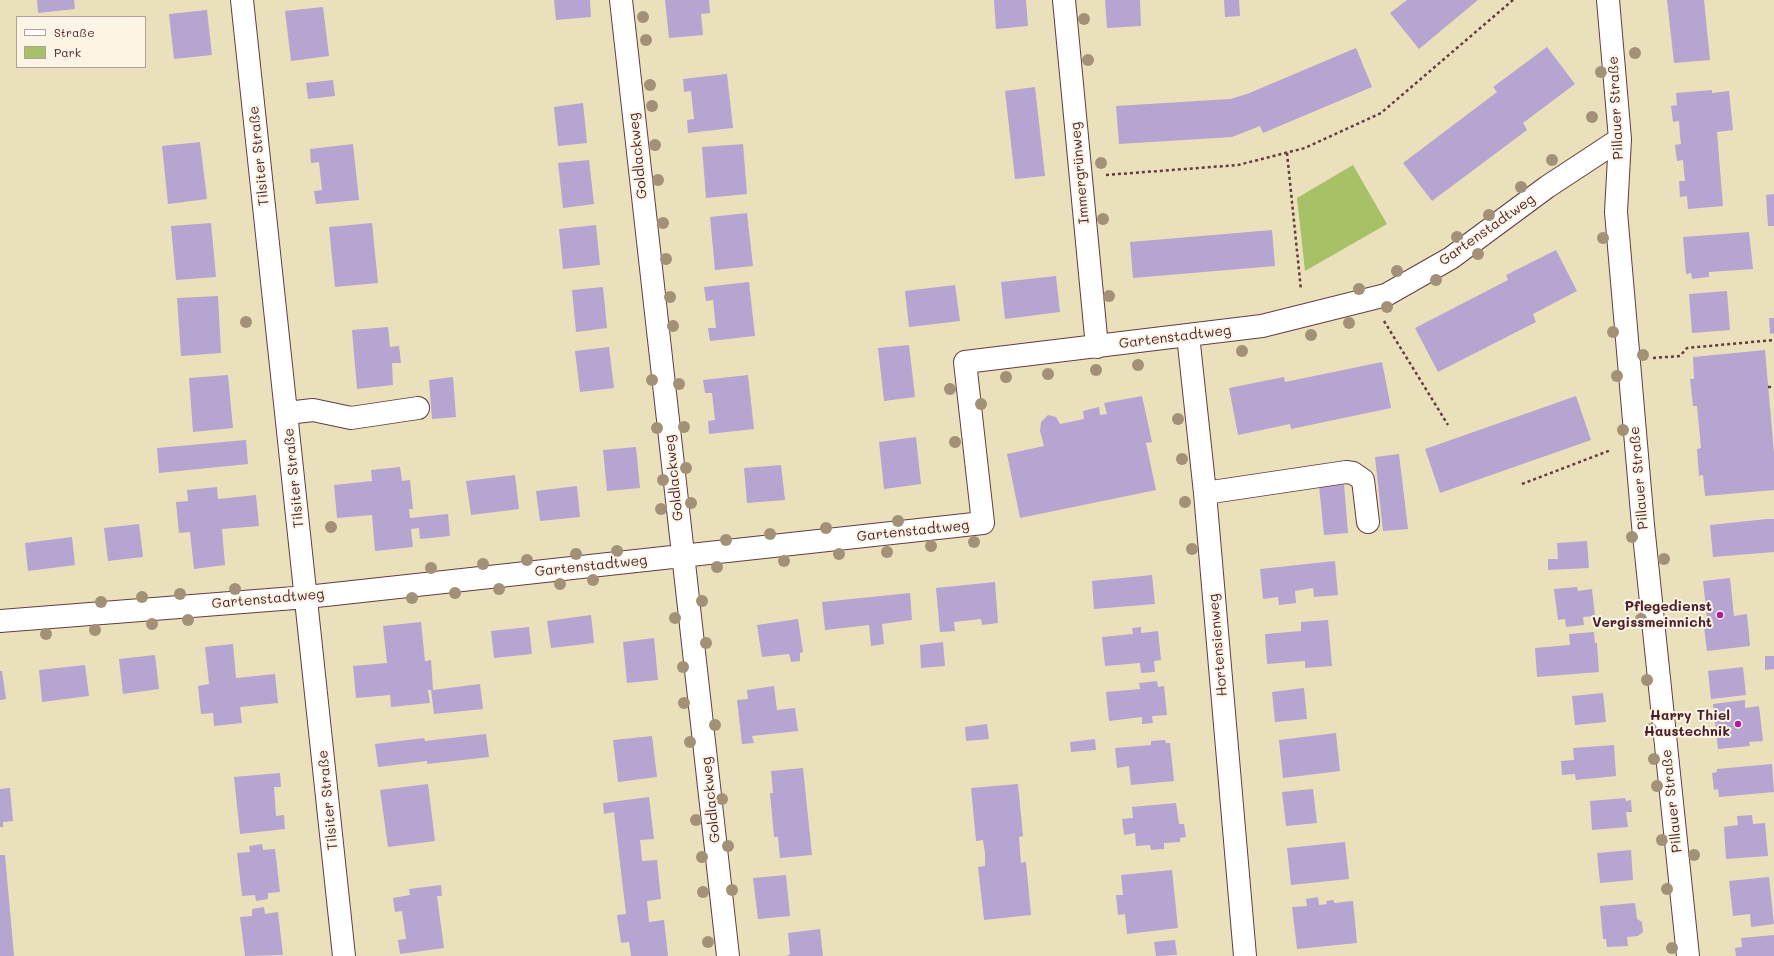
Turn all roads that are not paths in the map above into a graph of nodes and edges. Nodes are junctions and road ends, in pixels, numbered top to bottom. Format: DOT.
graph roads {
  1 [pos="242,0"];
  2 [pos="620,0"];
  3 [pos="1064,0"];
  4 [pos="1608,0"];
  5 [pos="1620,140"];
  6 [pos="1188,335"];
  7 [pos="1097,347"];
  8 [pos="418,408"];
  9 [pos="287,413"];
  10 [pos="1205,493"];
  11 [pos="1368,522"];
  12 [pos="683,556"];
  13 [pos="307,597"];
  14 [pos="0,620"];
  15 [pos="344,956"];
  16 [pos="728,956"];
  17 [pos="1245,956"];
  18 [pos="1688,956"];
  1 -- 9 [label="street, Tilsiter Straße"];
  2 -- 12 [label="street, Goldlackweg"];
  3 -- 7 [label="street, Immergrünweg"];
  4 -- 5 [label="street, Pillauer Straße"];
  5 -- 6 [label="street, Gartenstadtweg"];
  5 -- 18 [label="street, Pillauer Straße"];
  6 -- 7 [label="street, Gartenstadtweg"];
  6 -- 10 [label="street, Hortensienweg"];
  7 -- 12 [label="street, Gartenstadtweg"];
  8 -- 9 [label="street"];
  9 -- 13 [label="street, Tilsiter Straße"];
  10 -- 11 [label="street"];
  10 -- 17 [label="street, Hortensienweg"];
  12 -- 13 [label="street, Gartenstadtweg"];
  12 -- 16 [label="street, Goldlackweg"];
  13 -- 14 [label="street, Gartenstadtweg"];
  13 -- 15 [label="street, Tilsiter Straße"];
}
